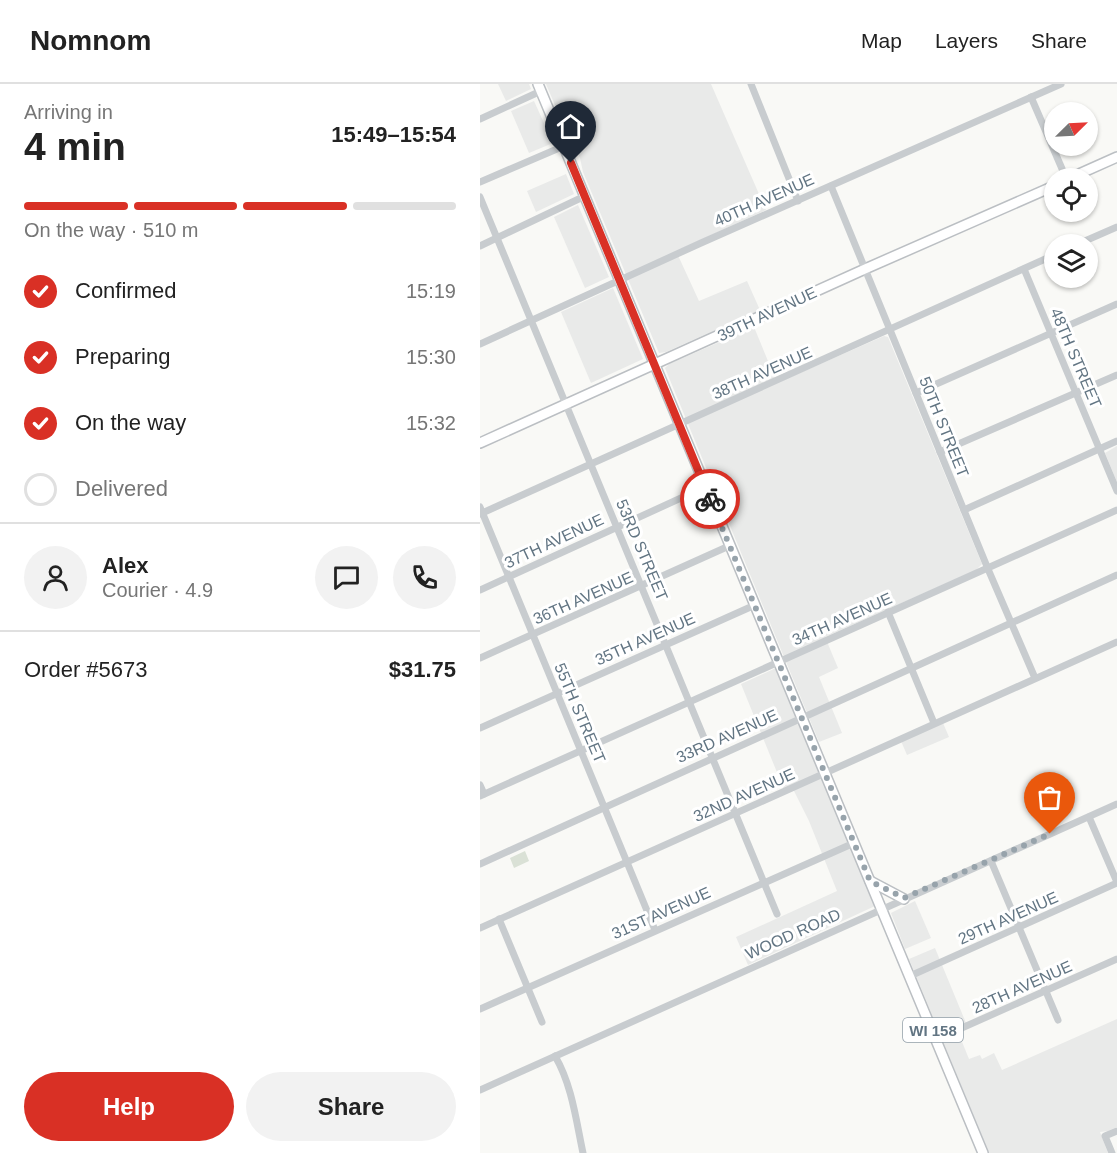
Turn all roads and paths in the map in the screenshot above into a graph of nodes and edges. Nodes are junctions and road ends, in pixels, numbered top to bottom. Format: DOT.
graph roads {
  1 [pos="751,84"];
  2 [pos="1061,84"];
  3 [pos="540,87"];
  4 [pos="1031,97"];
  5 [pos="480,119"];
  6 [pos="564,146"];
  7 [pos="1117,157"];
  8 [pos="1063,168"];
  9 [pos="1091,168"];
  10 [pos="480,182"];
  11 [pos="831,186"];
  12 [pos="1044,190"];
  13 [pos="585,196"];
  14 [pos="480,197"];
  15 [pos="798,201"];
  16 [pos="1117,227"];
  17 [pos="1098,235"];
  18 [pos="497,238"];
  19 [pos="480,246"];
  20 [pos="1044,260"];
  21 [pos="865,269"];
  22 [pos="1024,269"];
  23 [pos="620,280"];
  24 [pos="1117,304"];
  25 [pos="532,320"];
  26 [pos="890,329"];
  27 [pos="1051,333"];
  28 [pos="480,344"];
  29 [pos="655,365"];
  30 [pos="1117,375"];
  31 [pos="1076,392"];
  32 [pos="916,393"];
  33 [pos="567,404"];
  34 [pos="680,424"];
  35 [pos="1117,441"];
  36 [pos="480,443"];
  37 [pos="1099,449"];
  38 [pos="940,452"];
  39 [pos="591,464"];
  40 [pos="705,487"];
  41 [pos="1117,491"];
  42 [pos="964,510"];
  43 [pos="1117,510"];
  44 [pos="481,511"];
  45 [pos="617,527"];
  46 [pos="729,546"];
  47 [pos="988,569"];
  48 [pos="1117,575"];
  49 [pos="509,577"];
  50 [pos="642,586"];
  51 [pos="480,590"];
  52 [pos="755,605"];
  53 [pos="888,612"];
  54 [pos="1011,623"];
  55 [pos="533,635"];
  56 [pos="1117,642"];
  57 [pos="667,644"];
  58 [pos="480,658"];
  59 [pos="779,662"];
  60 [pos="912,669"];
  61 [pos="1035,678"];
  62 [pos="557,692"];
  63 [pos="689,701"];
  64 [pos="801,717"];
  65 [pos="934,723"];
  66 [pos="480,728"];
  67 [pos="581,751"];
  68 [pos="713,757"];
  69 [pos="825,772"];
  70 [pos="480,785"];
  71 [pos="482,795"];
  72 [pos="1117,804"];
  73 [pos="604,806"];
  74 [pos="736,813"];
  75 [pos="1089,817"];
  76 [pos="854,843"];
  77 [pos="991,861"];
  78 [pos="627,862"];
  79 [pos="480,864"];
  80 [pos="870,881"];
  81 [pos="764,882"];
  82 [pos="1117,883"];
  83 [pos="904,898"];
  84 [pos="881,909"];
  85 [pos="777,914"];
  86 [pos="499,919"];
  87 [pos="1019,927"];
  88 [pos="480,928"];
  89 [pos="655,930"];
  90 [pos="1117,959"];
  91 [pos="910,976"];
  92 [pos="527,988"];
  93 [pos="1046,991"];
  94 [pos="480,1009"];
  95 [pos="1058,1020"];
  96 [pos="542,1022"];
  97 [pos="937,1039"];
  98 [pos="555,1056"];
  99 [pos="480,1090"];
  100 [pos="1117,1131"];
  101 [pos="583,1153"];
  102 [pos="983,1153"];
  103 [pos="1112,1153"];
  1 -- 15 [label="street"];
  2 -- 4 [label="street, 40TH AVENUE"];
  3 -- 5 [label="street"];
  3 -- 6 [label="main road, WI 158"];
  4 -- 8 [label="street"];
  4 -- 11 [label="street, 40TH AVENUE"];
  6 -- 10 [label="street"];
  6 -- 13 [label="main road, WI 158"];
  7 -- 9 [label="main road"];
  11 -- 15 [label="street, 40TH AVENUE"];
  11 -- 21 [label="street, 50TH STREET"];
  12 -- 21 [label="main road, 39TH AVENUE"];
  13 -- 18 [label="street"];
  13 -- 23 [label="main road, WI 158"];
  14 -- 18 [label="street, 53RD STREET"];
  15 -- 23 [label="street, 40TH AVENUE"];
  16 -- 17 [label="street"];
  18 -- 19 [label="street"];
  18 -- 25 [label="street, 53RD STREET"];
  20 -- 22 [label="street, 38TH AVENUE"];
  21 -- 26 [label="street, 50TH STREET"];
  21 -- 29 [label="main road, 39TH AVENUE"];
  22 -- 26 [label="street, 38TH AVENUE"];
  22 -- 27 [label="street, 48TH STREET"];
  23 -- 25 [label="street, 40TH AVENUE"];
  23 -- 29 [label="main road, WI 158"];
  24 -- 27 [label="street"];
  25 -- 28 [label="street, 40TH AVENUE"];
  25 -- 33 [label="street, 53RD STREET"];
  26 -- 32 [label="street, 50TH STREET"];
  26 -- 34 [label="street, 38TH AVENUE"];
  27 -- 31 [label="street, 48TH STREET"];
  27 -- 32 [label="street"];
  29 -- 33 [label="main road, 39TH AVENUE"];
  29 -- 34 [label="main road, WI 158"];
  30 -- 31 [label="street"];
  31 -- 37 [label="street, 48TH STREET"];
  31 -- 38 [label="street"];
  32 -- 38 [label="street, 50TH STREET"];
  33 -- 36 [label="main road, 39TH AVENUE"];
  33 -- 39 [label="street, 53RD STREET"];
  34 -- 39 [label="street, 38TH AVENUE"];
  34 -- 40 [label="main road, WI 158"];
  35 -- 37 [label="street"];
  37 -- 41 [label="street, 48TH STREET"];
  37 -- 42 [label="street"];
  38 -- 42 [label="street, 50TH STREET"];
  39 -- 44 [label="street, 38TH AVENUE"];
  39 -- 45 [label="street, 53RD STREET"];
  40 -- 45 [label="street, 37TH AVENUE"];
  40 -- 46 [label="main road, WI 158"];
  42 -- 47 [label="street, 50TH STREET"];
  43 -- 47 [label="street, 34TH AVENUE"];
  44 -- 49 [label="street, 55TH STREET"];
  45 -- 49 [label="street, 37TH AVENUE"];
  45 -- 50 [label="street, 53RD STREET"];
  46 -- 50 [label="street, 36TH AVENUE"];
  46 -- 52 [label="main road, WI 158"];
  47 -- 53 [label="street, 34TH AVENUE"];
  47 -- 54 [label="street, 50TH STREET"];
  48 -- 54 [label="street, 33RD AVENUE"];
  49 -- 51 [label="street, 37TH AVENUE"];
  49 -- 55 [label="street, 55TH STREET"];
  50 -- 55 [label="street, 36TH AVENUE"];
  50 -- 57 [label="street, 53RD STREET"];
  52 -- 57 [label="street, 35TH AVENUE"];
  52 -- 59 [label="main road, WI 158"];
  53 -- 59 [label="street, 34TH AVENUE"];
  53 -- 60 [label="street"];
  54 -- 60 [label="street, 33RD AVENUE"];
  54 -- 61 [label="street, 50TH STREET"];
  55 -- 58 [label="street, 36TH AVENUE"];
  55 -- 62 [label="street, 55TH STREET"];
  56 -- 61 [label="street, 32ND AVENUE"];
  57 -- 62 [label="street, 35TH AVENUE"];
  57 -- 63 [label="street, 53RD STREET"];
  59 -- 63 [label="street, 34TH AVENUE"];
  59 -- 64 [label="main road, WI 158"];
  60 -- 64 [label="street, 33RD AVENUE"];
  60 -- 65 [label="street"];
  61 -- 65 [label="street, 32ND AVENUE"];
  62 -- 66 [label="street, 35TH AVENUE"];
  62 -- 67 [label="street, 55TH STREET"];
  63 -- 67 [label="street, 34TH AVENUE"];
  63 -- 68 [label="street, 53RD STREET"];
  64 -- 68 [label="street, 33RD AVENUE"];
  64 -- 69 [label="main road, WI 158"];
  65 -- 69 [label="street, 32ND AVENUE"];
  67 -- 71 [label="street, 34TH AVENUE"];
  67 -- 73 [label="street, 55TH STREET"];
  68 -- 73 [label="street, 33RD AVENUE"];
  68 -- 74 [label="street, 53RD STREET"];
  69 -- 74 [label="street, 32ND AVENUE"];
  69 -- 76 [label="main road, WI 158"];
  70 -- 71 [label="street"];
  72 -- 75 [label="street, WOOD ROAD"];
  73 -- 78 [label="street, 55TH STREET"];
  73 -- 79 [label="street, 33RD AVENUE"];
  74 -- 78 [label="street, 32ND AVENUE"];
  74 -- 81 [label="street, 53RD STREET"];
  75 -- 77 [label="street, WOOD ROAD"];
  75 -- 82 [label="street"];
  76 -- 80 [label="main road, WI 158"];
  76 -- 81 [label="street, 31ST AVENUE"];
  77 -- 83 [label="street, WOOD ROAD"];
  77 -- 87 [label="street"];
  78 -- 86 [label="street, 32ND AVENUE"];
  78 -- 89 [label="street, 55TH STREET"];
  80 -- 83 [label="main road"];
  80 -- 84 [label="main road, WI 158"];
  81 -- 85 [label="street, 53RD STREET"];
  81 -- 89 [label="street, 31ST AVENUE"];
  82 -- 87 [label="street, 29TH AVENUE"];
  83 -- 84 [label="street, WOOD ROAD"];
  84 -- 91 [label="main road, WI 158"];
  84 -- 98 [label="street, WOOD ROAD"];
  86 -- 88 [label="street, 32ND AVENUE"];
  86 -- 92 [label="street"];
  87 -- 91 [label="street, 29TH AVENUE"];
  87 -- 93 [label="street"];
  89 -- 92 [label="street, 31ST AVENUE"];
  90 -- 93 [label="street, 28TH AVENUE"];
  91 -- 97 [label="main road, WI 158"];
  92 -- 94 [label="street, 31ST AVENUE"];
  92 -- 96 [label="street"];
  93 -- 95 [label="street"];
  93 -- 97 [label="street, 28TH AVENUE"];
  97 -- 102 [label="main road, WI 158"];
  98 -- 99 [label="street, WOOD ROAD"];
  98 -- 101 [label="street"];
  100 -- 103 [label="street"];
}
